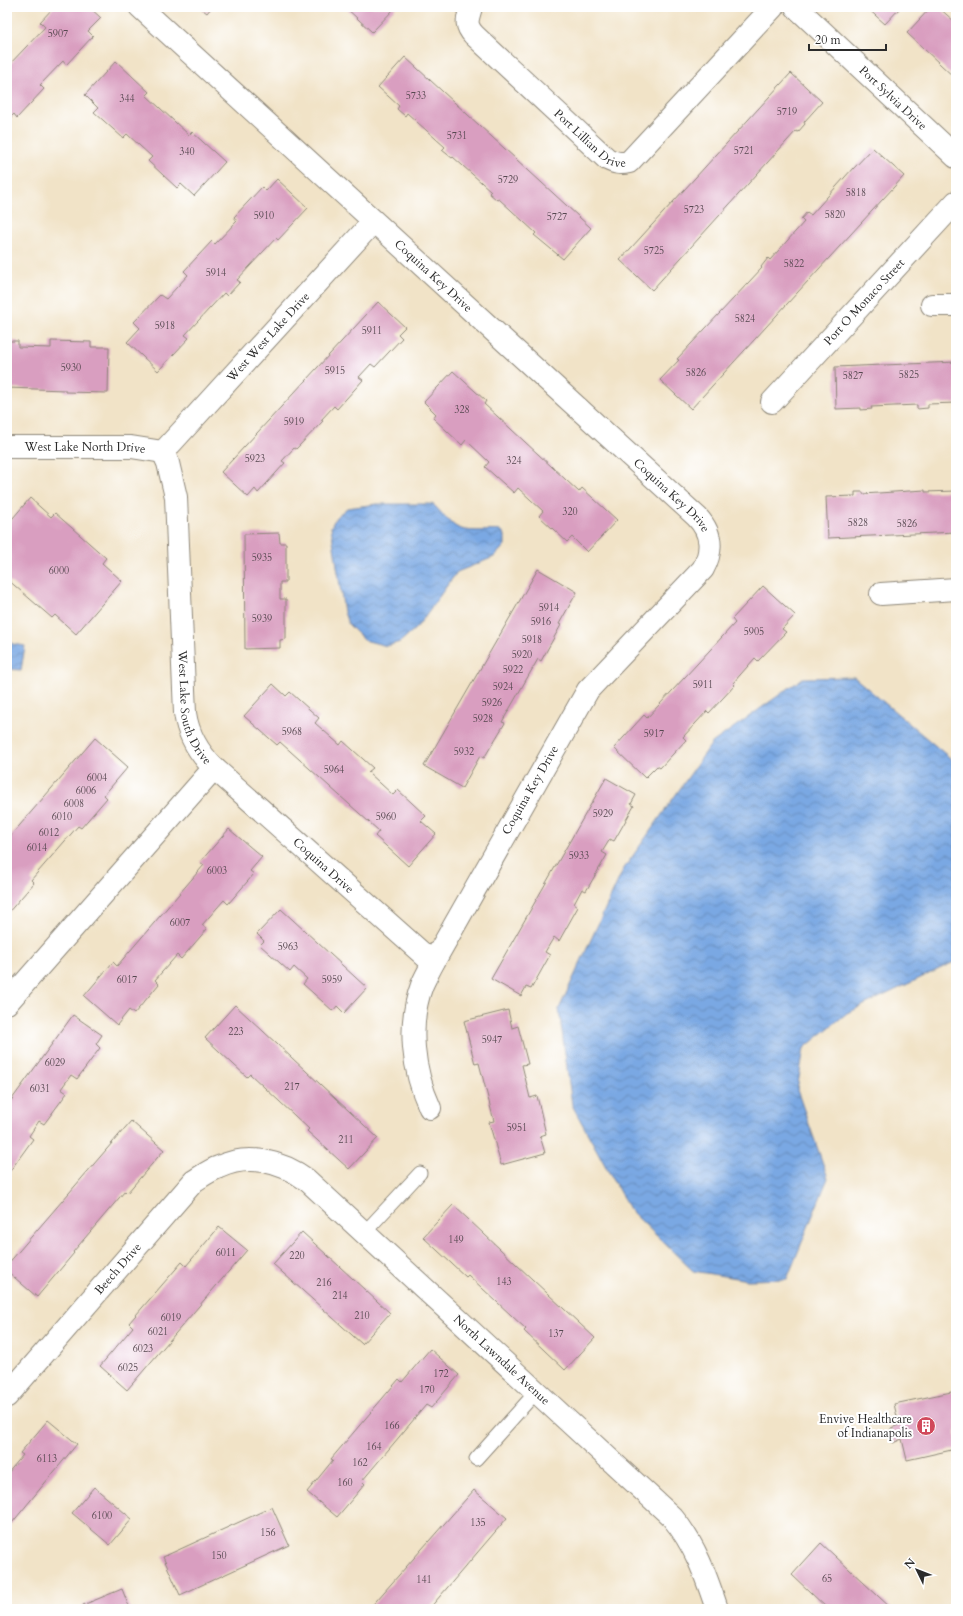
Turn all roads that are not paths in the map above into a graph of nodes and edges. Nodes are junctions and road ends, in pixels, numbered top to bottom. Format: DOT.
graph roads {
  1 [pos="140,7"];
  2 [pos="471,7"];
  3 [pos="773,7"];
  4 [pos="796,7"];
  5 [pos="956,157"];
  6 [pos="956,202"];
  7 [pos="373,222"];
  8 [pos="956,304"];
  9 [pos="932,305"];
  10 [pos="772,402"];
  11 [pos="7,447"];
  12 [pos="163,452"];
  13 [pos="956,589"];
  14 [pos="881,594"];
  15 [pos="214,768"];
  16 [pos="433,963"];
  17 [pos="7,1003"];
  18 [pos="430,1108"];
  19 [pos="242,1161"];
  20 [pos="420,1173"];
  21 [pos="364,1233"];
  22 [pos="536,1391"];
  23 [pos="7,1396"];
  24 [pos="476,1459"];
  25 [pos="717,1609"];
  1 -- 7 [label="street, Coquina Key Drive"];
  2 -- 3 [label="street, Port Lillian Drive"];
  4 -- 5 [label="street, Port Sylvia Drive"];
  6 -- 10 [label="street, Port O Monaco Street"];
  7 -- 12 [label="street, West West Lake Drive"];
  7 -- 16 [label="street, Coquina Key Drive"];
  8 -- 9 [label="street"];
  11 -- 12 [label="street, West Lake North Drive"];
  12 -- 15 [label="street, West Lake South Drive"];
  13 -- 14 [label="street"];
  15 -- 16 [label="street, Coquina Drive"];
  15 -- 17 [label="street, West Lake South Drive"];
  16 -- 18 [label="street, Coquina Key Drive"];
  19 -- 21 [label="street, North Lawndale Avenue"];
  19 -- 23 [label="street, Beech Drive"];
  20 -- 21 [label="lane"];
  21 -- 22 [label="street, North Lawndale Avenue"];
  22 -- 24 [label="lane"];
  22 -- 25 [label="street, North Lawndale Avenue"];
}
